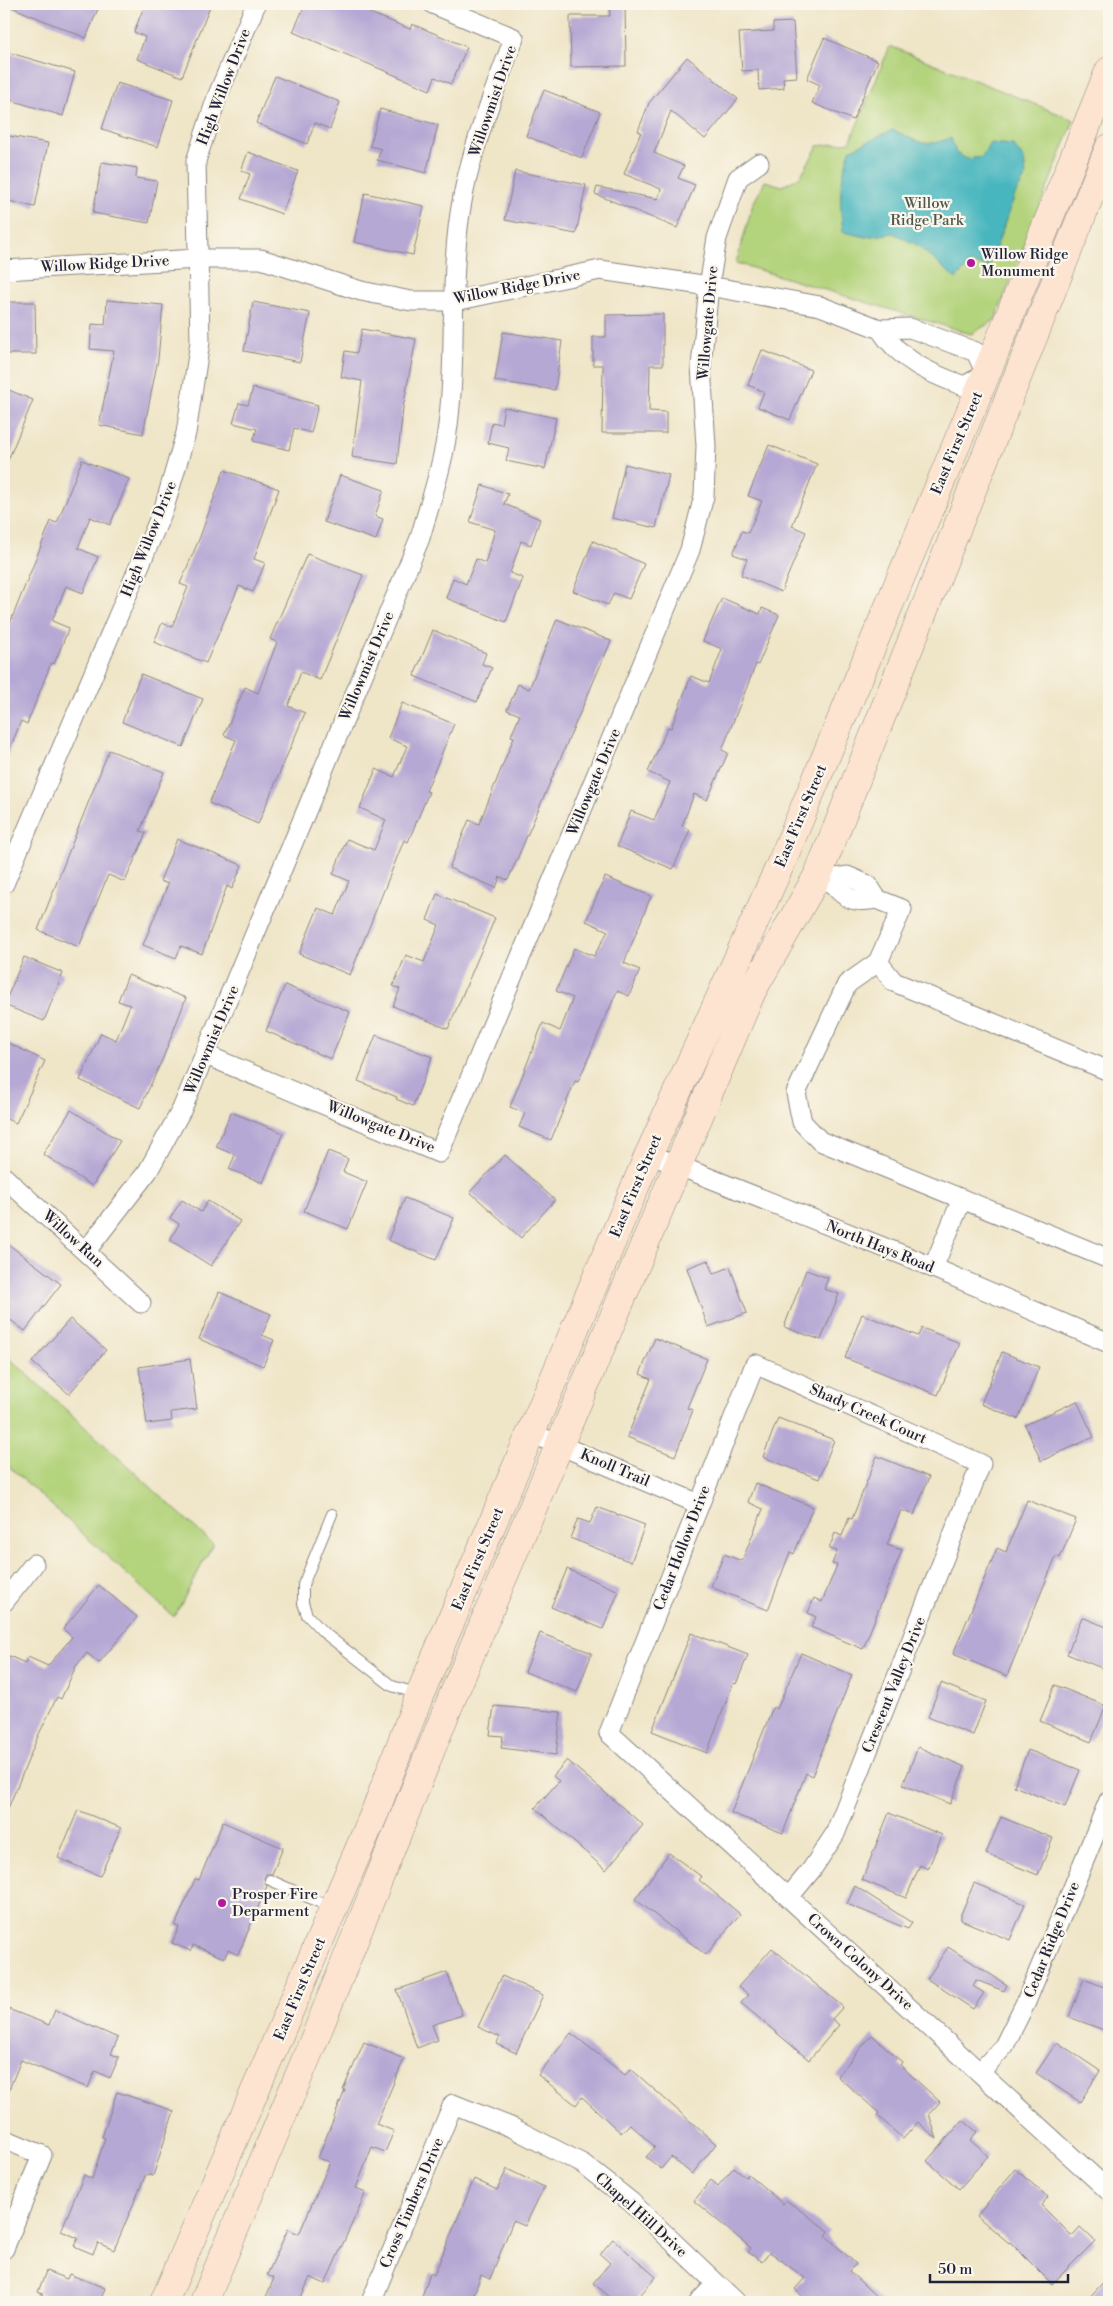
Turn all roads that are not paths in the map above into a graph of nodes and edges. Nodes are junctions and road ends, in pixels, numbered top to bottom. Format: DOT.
graph roads {
  1 [pos="256,4"];
  2 [pos="433,4"];
  3 [pos="1109,71"];
  4 [pos="1094,160"];
  5 [pos="759,163"];
  6 [pos="198,259"];
  7 [pos="4,270"];
  8 [pos="708,286"];
  9 [pos="455,301"];
  10 [pos="880,329"];
  11 [pos="986,374"];
  12 [pos="1013,386"];
  13 [pos="782,861"];
  14 [pos="824,877"];
  15 [pos="4,884"];
  16 [pos="878,962"];
  17 [pos="206,1055"];
  18 [pos="1109,1071"];
  19 [pos="649,1154"];
  20 [pos="678,1166"];
  21 [pos="4,1176"];
  22 [pos="962,1198"];
  23 [pos="86,1250"];
  24 [pos="1109,1259"];
  25 [pos="933,1268"];
  26 [pos="141,1303"];
  27 [pos="1109,1343"];
  28 [pos="755,1364"];
  29 [pos="531,1433"];
  30 [pos="560,1445"];
  31 [pos="982,1464"];
  32 [pos="699,1504"];
  33 [pos="332,1514"];
  34 [pos="34,1564"];
  35 [pos="4,1602"];
  36 [pos="420,1694"];
  37 [pos="449,1705"];
  38 [pos="609,1733"];
  39 [pos="1109,1800"];
  40 [pos="270,1880"];
  41 [pos="789,1897"];
  42 [pos="334,1909"];
  43 [pos="363,1921"];
  44 [pos="286,2023"];
  45 [pos="316,2035"];
  46 [pos="980,2072"];
  47 [pos="453,2104"];
  48 [pos="4,2139"];
  49 [pos="1109,2192"];
  50 [pos="4,2249"];
  51 [pos="716,2284"];
  52 [pos="164,2302"];
  53 [pos="204,2302"];
  54 [pos="371,2302"];
  55 [pos="699,2302"];
  56 [pos="736,2302"];
  1 -- 6 [label="street, High Willow Drive"];
  2 -- 9 [label="street, Willowmist Drive"];
  3 -- 4 [label="main road, East First Street"];
  4 -- 11 [label="main road, East First Street"];
  4 -- 12 [label="main road, East First Street"];
  5 -- 8 [label="street, Willowgate Drive"];
  6 -- 7 [label="street, Willow Ridge Drive"];
  6 -- 9 [label="street, Willow Ridge Drive"];
  6 -- 15 [label="street, High Willow Drive"];
  8 -- 9 [label="street, Willow Ridge Drive"];
  8 -- 10 [label="street, Willow Ridge Drive"];
  8 -- 17 [label="street, Willowgate Drive"];
  9 -- 17 [label="street, Willowmist Drive"];
  10 -- 11 [label="street, Willow Ridge Drive"];
  10 -- 11 [label="street"];
  11 -- 12 [label="main road"];
  11 -- 13 [label="main road, East First Street"];
  12 -- 14 [label="main road, East First Street"];
  13 -- 14 [label="main road"];
  13 -- 19 [label="main road, East First Street"];
  14 -- 16 [label="street"];
  14 -- 20 [label="main road, East First Street"];
  16 -- 18 [label="street"];
  16 -- 22 [label="street"];
  17 -- 23 [label="street, Willowmist Drive"];
  19 -- 20 [label="street, North Hays Road"];
  19 -- 29 [label="main road, East First Street"];
  20 -- 25 [label="street, North Hays Road"];
  20 -- 30 [label="main road, East First Street"];
  21 -- 23 [label="street, Willow Run"];
  22 -- 24 [label="street"];
  22 -- 25 [label="street"];
  23 -- 26 [label="street, Willow Run"];
  25 -- 27 [label="street, North Hays Road"];
  28 -- 31 [label="street, Shady Creek Court"];
  28 -- 32 [label="street, Cedar Hollow Drive"];
  29 -- 30 [label="street, Knoll Trail"];
  29 -- 36 [label="main road, East First Street"];
  30 -- 32 [label="street, Knoll Trail"];
  30 -- 37 [label="main road, East First Street"];
  31 -- 41 [label="street, Crescent Valley Drive"];
  32 -- 38 [label="street, Cedar Hollow Drive"];
  33 -- 36 [label="lane"];
  34 -- 35 [label="street"];
  36 -- 37 [label="main road"];
  36 -- 42 [label="main road, East First Street"];
  37 -- 43 [label="main road, East First Street"];
  38 -- 41 [label="street, Crown Colony Drive"];
  39 -- 46 [label="street, Cedar Ridge Drive"];
  40 -- 42 [label="lane"];
  41 -- 46 [label="street, Crown Colony Drive"];
  42 -- 43 [label="main road"];
  42 -- 44 [label="main road, East First Street"];
  43 -- 45 [label="main road, East First Street"];
  44 -- 45 [label="main road"];
  44 -- 52 [label="main road, East First Street"];
  45 -- 53 [label="main road, East First Street"];
  46 -- 49 [label="street, Crown Colony Drive"];
  47 -- 51 [label="street, Chapel Hill Drive"];
  47 -- 54 [label="street, Cross Timbers Drive"];
  48 -- 50 [label="street"];
  51 -- 55 [label="street"];
  51 -- 56 [label="street, Chapel Hill Drive"];
}
